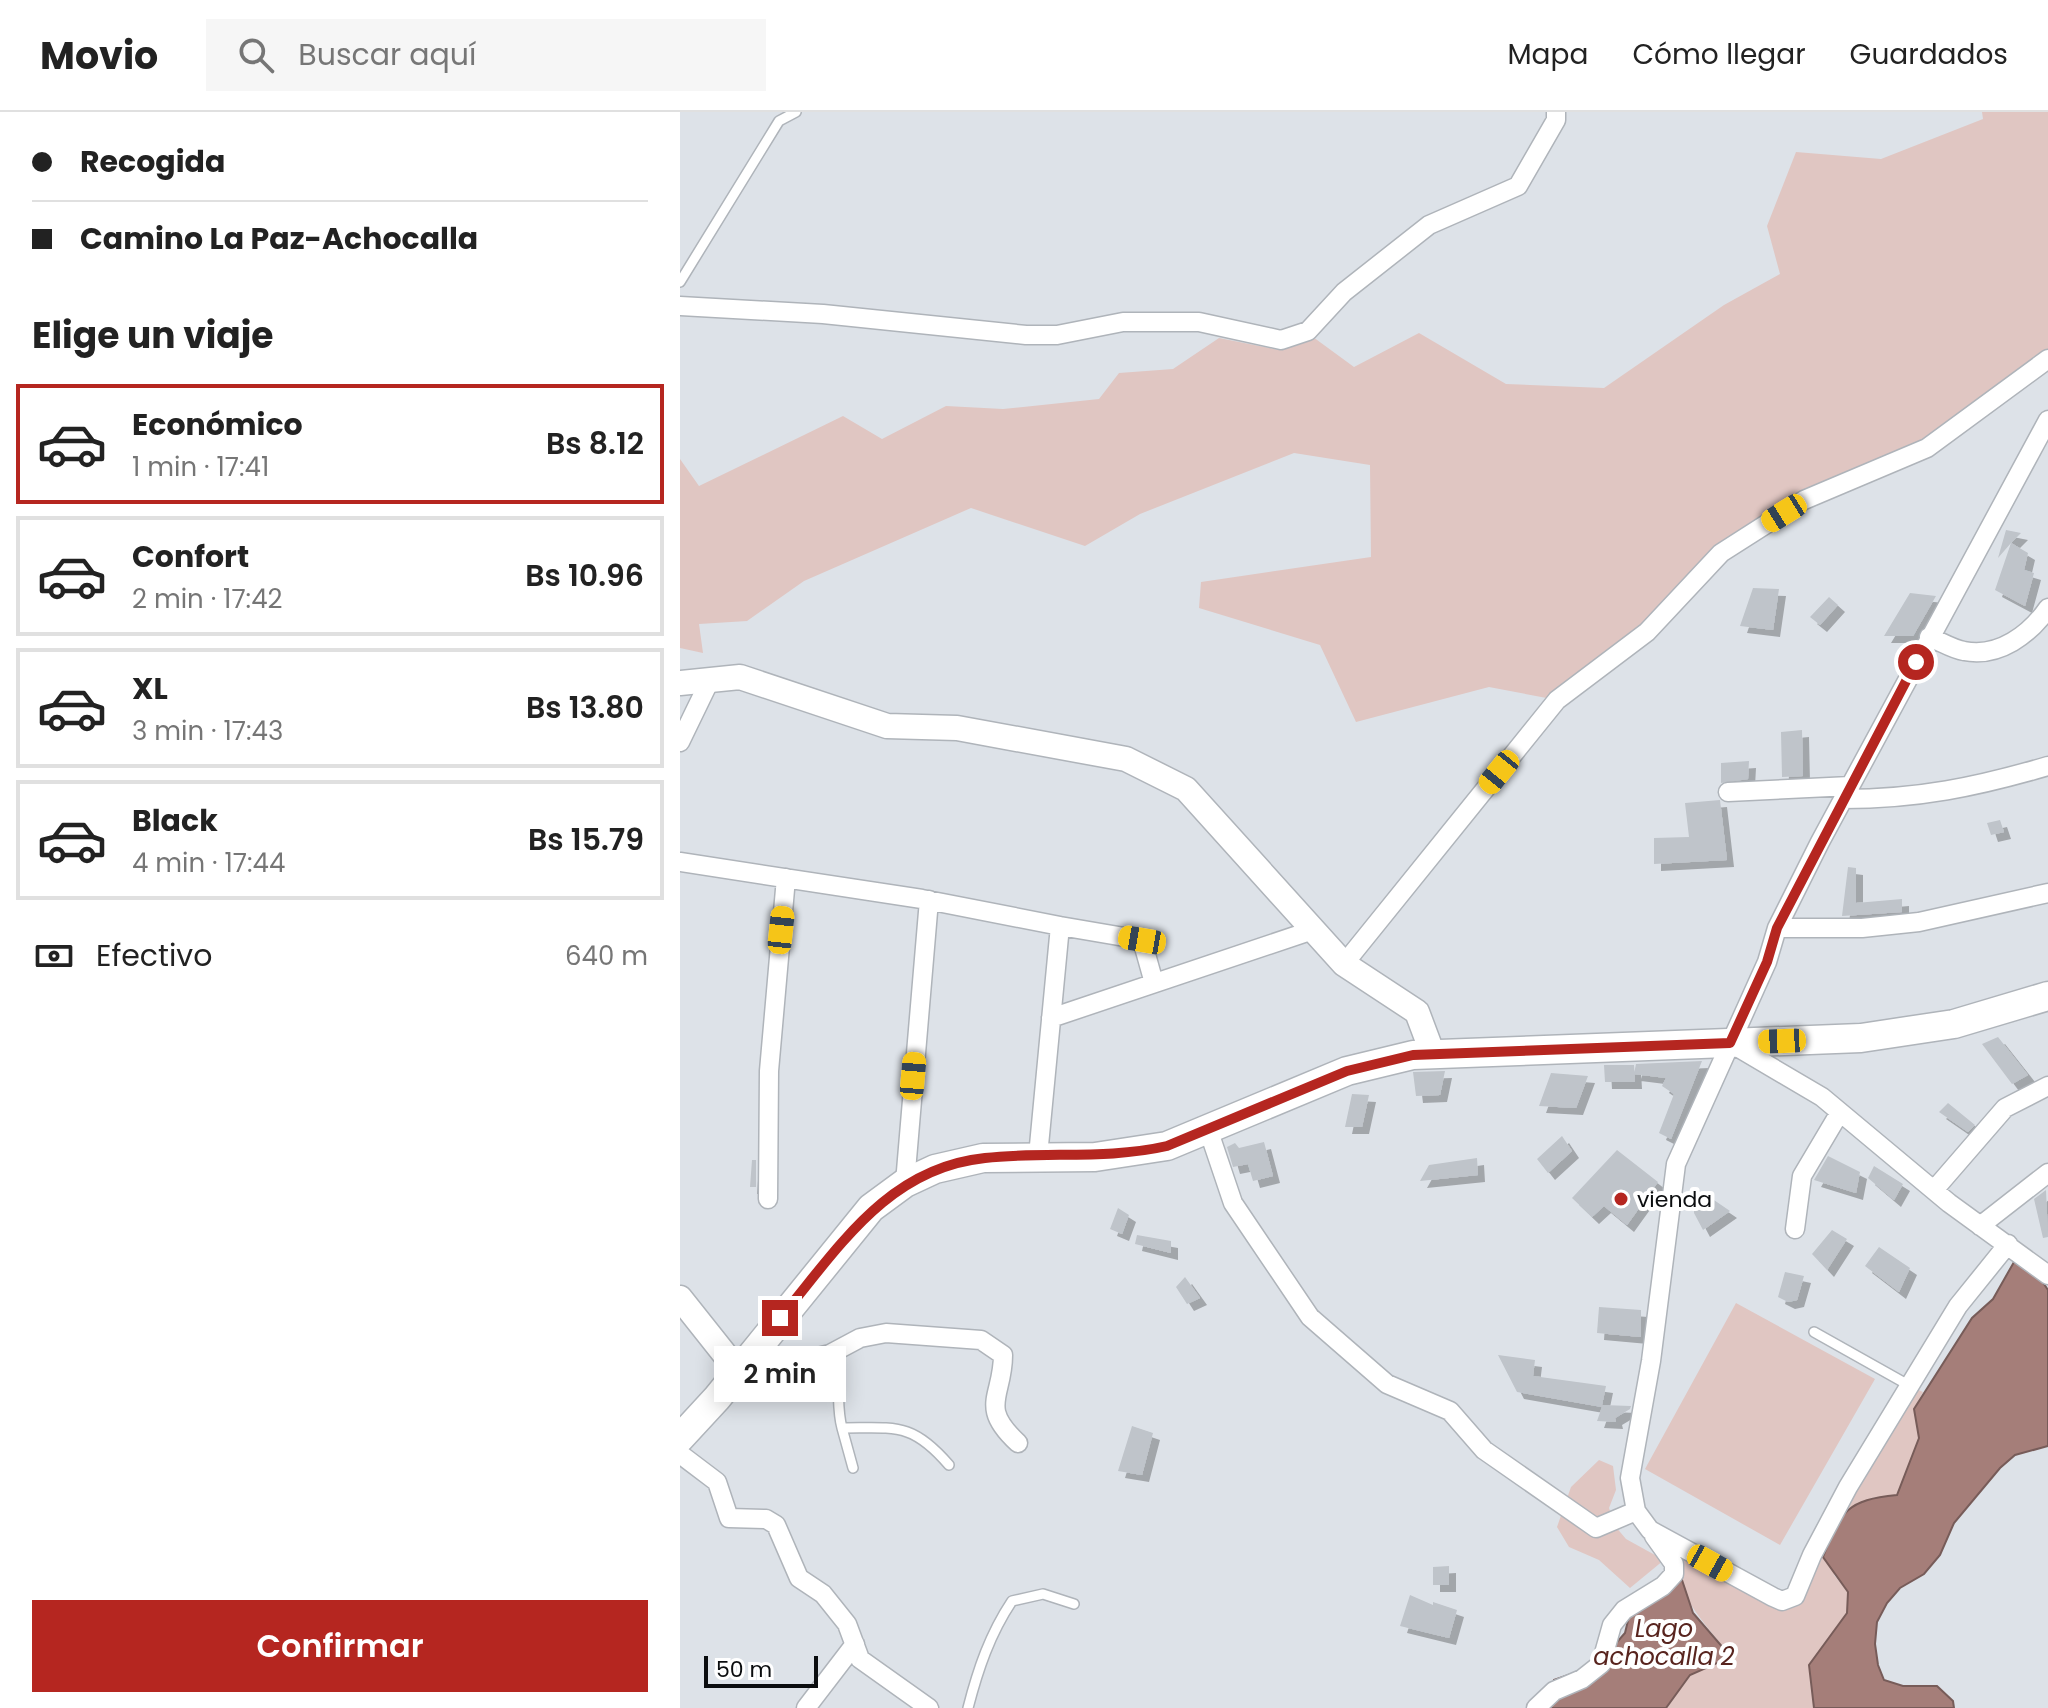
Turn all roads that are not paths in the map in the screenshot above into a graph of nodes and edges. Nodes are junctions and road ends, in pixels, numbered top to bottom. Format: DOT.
graph roads {
  1 [pos="796,112"];
  2 [pos="1556,112"];
  3 [pos="680,282"];
  4 [pos="680,306"];
  5 [pos="2048,359"];
  6 [pos="2046,427"];
  7 [pos="2048,608"];
  8 [pos="1929,637"];
  9 [pos="711,678"];
  10 [pos="680,683"];
  11 [pos="680,742"];
  12 [pos="2048,766"];
  13 [pos="1728,792"];
  14 [pos="1846,792"];
  15 [pos="680,862"];
  16 [pos="786,878"];
  17 [pos="2048,893"];
  18 [pos="929,900"];
  19 [pos="1060,926"];
  20 [pos="1777,928"];
  21 [pos="1313,930"];
  22 [pos="1344,964"];
  23 [pos="1154,983"];
  24 [pos="2048,996"];
  25 [pos="1051,1018"];
  26 [pos="1730,1043"];
  27 [pos="1432,1052"];
  28 [pos="2048,1086"];
  29 [pos="1840,1112"];
  30 [pos="1208,1129"];
  31 [pos="1038,1156"];
  32 [pos="2048,1173"];
  33 [pos="905,1183"];
  34 [pos="1934,1190"];
  35 [pos="768,1199"];
  36 [pos="1980,1226"];
  37 [pos="1795,1229"];
  38 [pos="2008,1244"];
  39 [pos="2044,1267"];
  40 [pos="680,1298"];
  41 [pos="1814,1332"];
  42 [pos="830,1354"];
  43 [pos="744,1363"];
  44 [pos="1912,1387"];
  45 [pos="842,1428"];
  46 [pos="680,1438"];
  47 [pos="1018,1443"];
  48 [pos="680,1454"];
  49 [pos="949,1465"];
  50 [pos="853,1468"];
  51 [pos="1636,1511"];
  52 [pos="1650,1530"];
  53 [pos="1074,1604"];
  54 [pos="855,1644"];
  55 [pos="806,1708"];
  56 [pos="929,1708"];
  57 [pos="968,1708"];
  58 [pos="1536,1708"];
  1 -- 3 [label="lane"];
  2 -- 4 [label="street"];
  5 -- 22 [label="street"];
  6 -- 8 [label="street"];
  7 -- 8 [label="street"];
  8 -- 14 [label="street"];
  9 -- 10 [label="main road"];
  9 -- 11 [label="street"];
  9 -- 21 [label="main road"];
  12 -- 14 [label="street"];
  13 -- 14 [label="street"];
  14 -- 20 [label="street"];
  15 -- 16 [label="street"];
  16 -- 18 [label="street"];
  16 -- 35 [label="street"];
  17 -- 20 [label="street"];
  18 -- 19 [label="street"];
  18 -- 33 [label="street"];
  19 -- 23 [label="street"];
  19 -- 25 [label="street"];
  20 -- 26 [label="street"];
  21 -- 22 [label="main road"];
  21 -- 23 [label="street"];
  22 -- 27 [label="main road"];
  23 -- 25 [label="street"];
  24 -- 26 [label="main road"];
  25 -- 31 [label="street"];
  26 -- 27 [label="main road"];
  26 -- 29 [label="street"];
  26 -- 51 [label="street"];
  27 -- 30 [label="main road"];
  28 -- 34 [label="street"];
  29 -- 34 [label="street"];
  29 -- 37 [label="street"];
  30 -- 31 [label="main road"];
  30 -- 51 [label="street"];
  31 -- 33 [label="main road"];
  32 -- 36 [label="street"];
  33 -- 43 [label="main road"];
  34 -- 36 [label="street"];
  36 -- 38 [label="street"];
  38 -- 39 [label="street"];
  38 -- 44 [label="street"];
  40 -- 43 [label="main road"];
  41 -- 44 [label="lane"];
  42 -- 43 [label="street"];
  42 -- 45 [label="lane"];
  42 -- 47 [label="street"];
  43 -- 46 [label="main road"];
  44 -- 52 [label="street"];
  45 -- 49 [label="lane"];
  45 -- 50 [label="lane"];
  48 -- 54 [label="street"];
  51 -- 52 [label="street"];
  52 -- 58 [label="street"];
  53 -- 57 [label="lane"];
  54 -- 55 [label="street"];
  54 -- 56 [label="street"];
}
